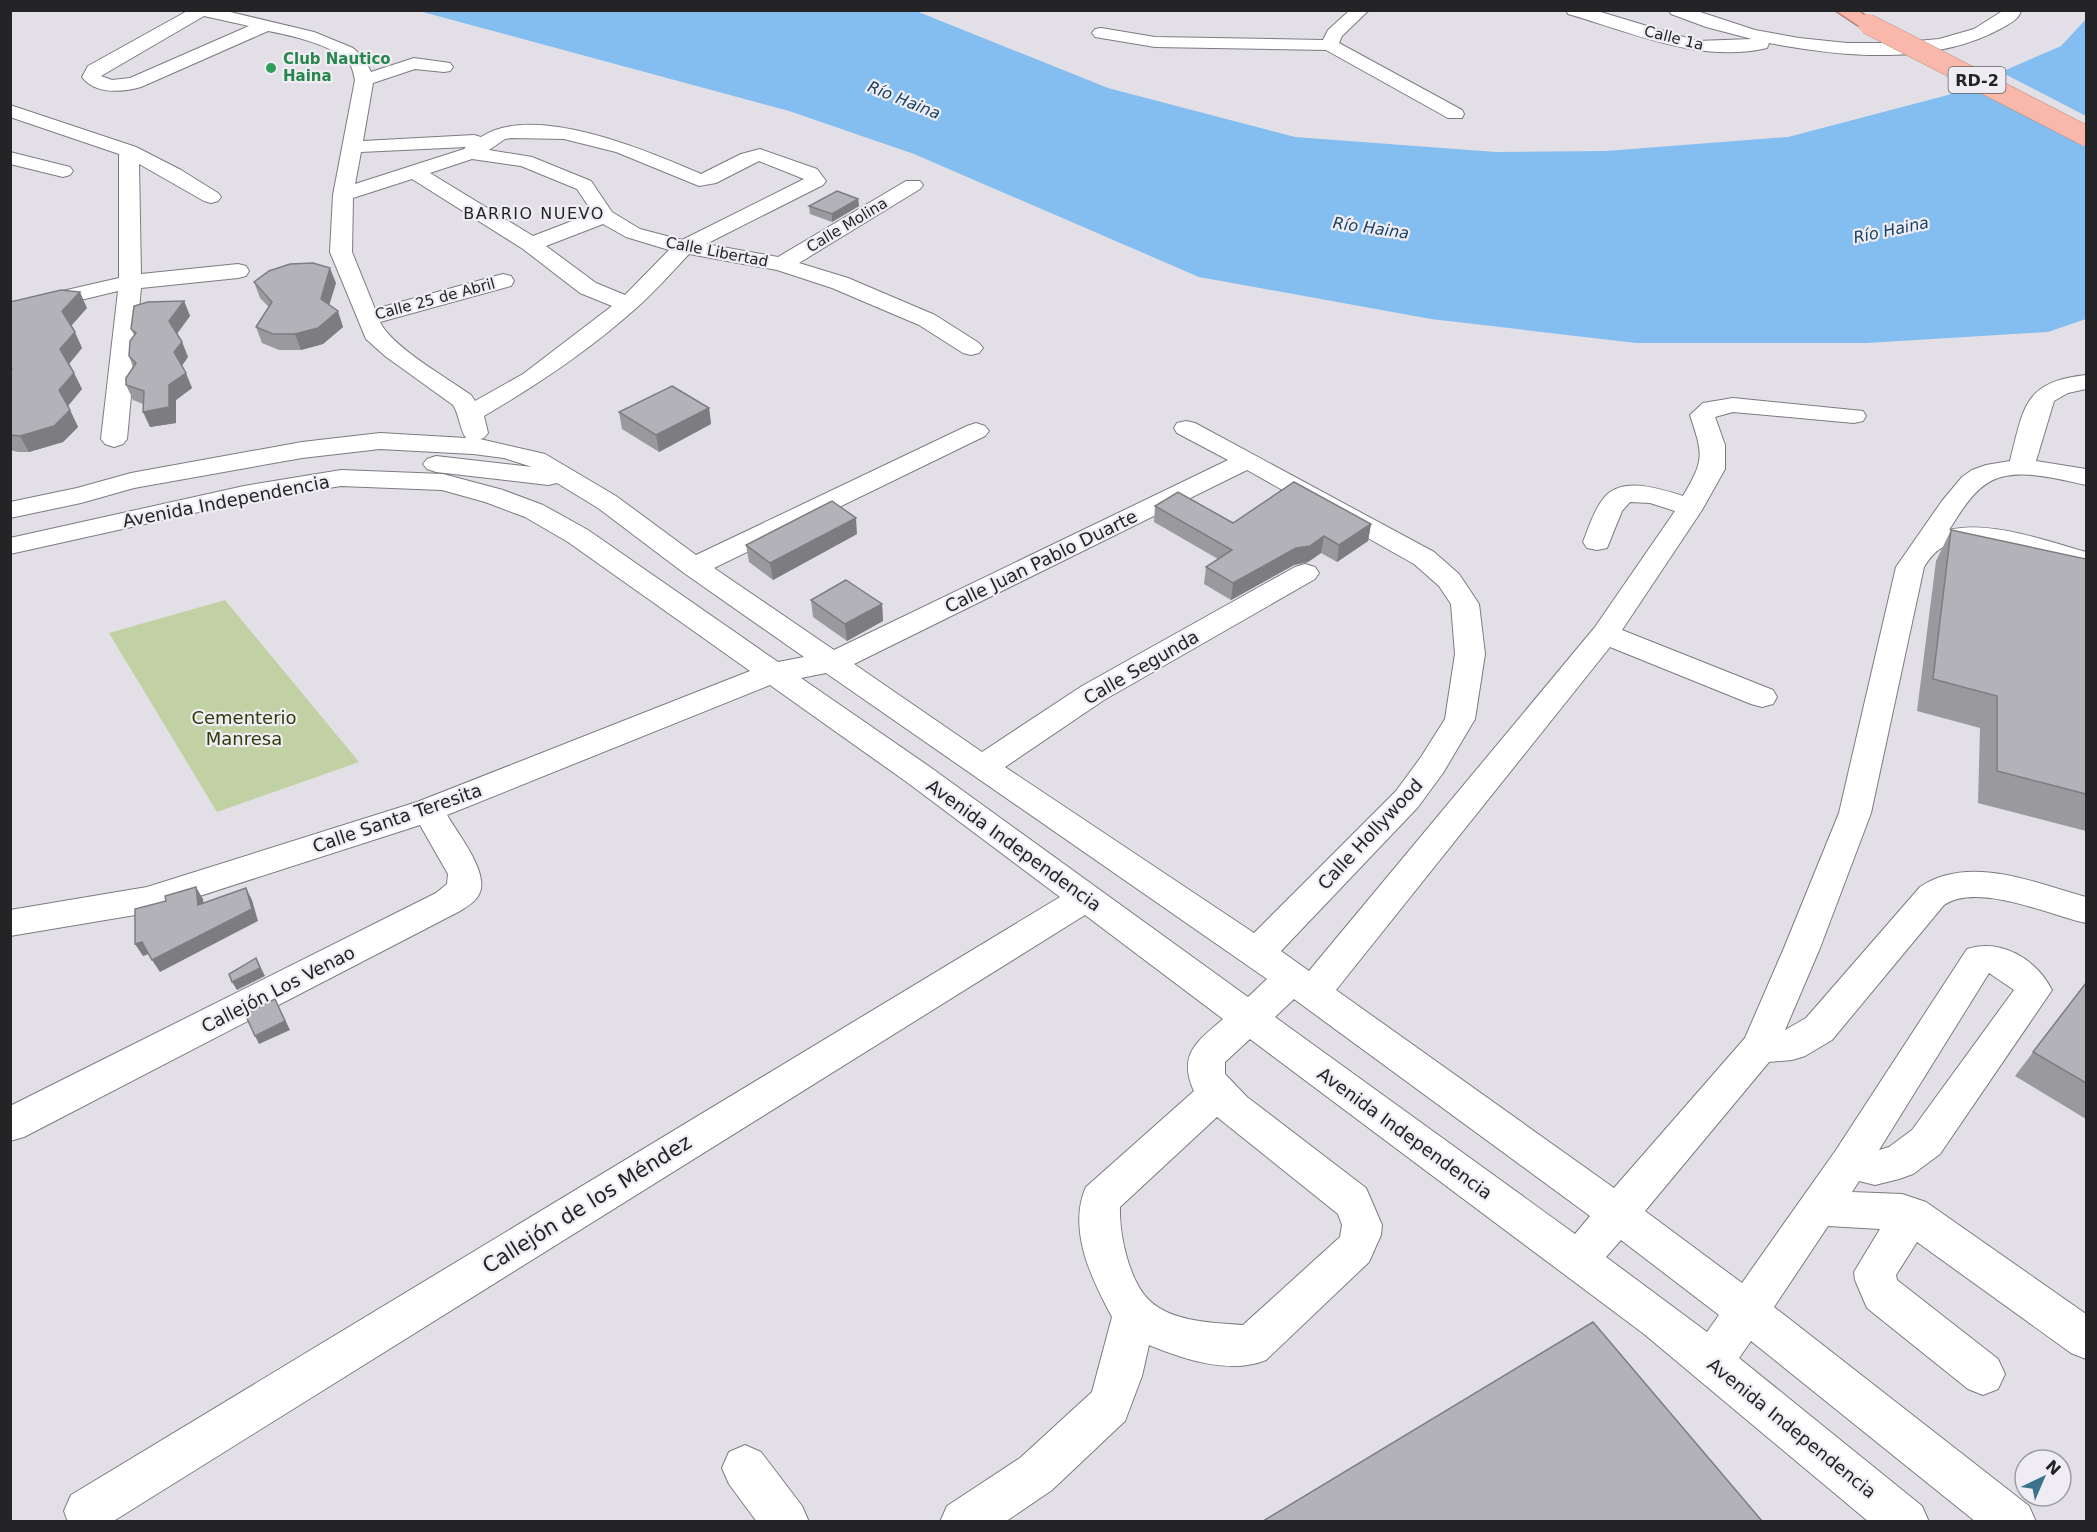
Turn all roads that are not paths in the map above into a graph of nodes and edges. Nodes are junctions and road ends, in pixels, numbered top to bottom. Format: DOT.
graph roads {
  1 [pos="1361,10"];
  2 [pos="1574,10"];
  3 [pos="1677,10"];
  4 [pos="1843,10"];
  5 [pos="2013,10"];
  6 [pos="200,11"];
  7 [pos="1873,19"];
  8 [pos="264,26"];
  9 [pos="1101,33"];
  10 [pos="1776,40"];
  11 [pos="1330,45"];
  12 [pos="444,67"];
  13 [pos="364,80"];
  14 [pos="10,111"];
  15 [pos="1455,114"];
  16 [pos="2086,124"];
  17 [pos="2086,136"];
  18 [pos="490,140"];
  19 [pos="352,147"];
  20 [pos="129,151"];
  21 [pos="471,153"];
  22 [pos="10,158"];
  23 [pos="33,163"];
  24 [pos="63,171"];
  25 [pos="415,172"];
  26 [pos="10,174"];
  27 [pos="913,186"];
  28 [pos="343,195"];
  29 [pos="211,197"];
  30 [pos="605,216"];
  31 [pos="531,244"];
  32 [pos="684,247"];
  33 [pos="782,264"];
  34 [pos="238,271"];
  35 [pos="503,281"];
  36 [pos="130,282"];
  37 [pos="628,304"];
  38 [pos="10,310"];
  39 [pos="368,318"];
  40 [pos="971,348"];
  41 [pos="2086,382"];
  42 [pos="471,413"];
  43 [pos="1854,416"];
  44 [pos="1186,428"];
  45 [pos="976,431"];
  46 [pos="114,439"];
  47 [pos="1248,460"];
  48 [pos="458,465"];
  49 [pos="2021,468"];
  50 [pos="2086,477"];
  51 [pos="1690,507"];
  52 [pos="10,510"];
  53 [pos="623,514"];
  54 [pos="578,536"];
  55 [pos="1597,542"];
  56 [pos="10,546"];
  57 [pos="1920,550"];
  58 [pos="2086,560"];
  59 [pos="694,567"];
  60 [pos="1305,573"];
  61 [pos="1605,634"];
  62 [pos="834,662"];
  63 [pos="772,673"];
  64 [pos="1762,697"];
  65 [pos="982,766"];
  66 [pos="428,810"];
  67 [pos="1086,898"];
  68 [pos="2086,910"];
  69 [pos="10,923"];
  70 [pos="1257,952"];
  71 [pos="1303,985"];
  72 [pos="1249,1018"];
  73 [pos="1759,1047"];
  74 [pos="1218,1093"];
  75 [pos="10,1125"];
  76 [pos="1850,1162"];
  77 [pos="1819,1208"];
  78 [pos="1618,1213"];
  79 [pos="1912,1215"];
  80 [pos="1578,1260"];
  81 [pos="1746,1311"];
  82 [pos="1134,1315"];
  83 [pos="2086,1339"];
  84 [pos="1711,1362"];
  85 [pos="1983,1374"];
  86 [pos="745,1468"];
  87 [pos="87,1511"];
  88 [pos="786,1521"];
  89 [pos="963,1521"];
  90 [pos="1906,1521"];
  91 [pos="2013,1521"];
  1 -- 11 [label="street"];
  2 -- 10 [label="street, Calle 1a"];
  3 -- 10 [label="street"];
  4 -- 7 [label="highway, RD-2"];
  5 -- 10 [label="street"];
  6 -- 8 [label="street"];
  6 -- 8 [label="street"];
  7 -- 16 [label="highway, RD-2"];
  7 -- 17 [label="highway, RD-2, bridge"];
  8 -- 13 [label="street"];
  9 -- 11 [label="street"];
  11 -- 15 [label="street"];
  12 -- 13 [label="street"];
  13 -- 19 [label="street"];
  14 -- 20 [label="street"];
  18 -- 19 [label="street"];
  18 -- 21 [label="street"];
  18 -- 32 [label="street"];
  19 -- 28 [label="street"];
  20 -- 29 [label="street"];
  20 -- 36 [label="street"];
  21 -- 25 [label="street"];
  21 -- 30 [label="street, Calle Libertad"];
  22 -- 23 [label="street"];
  23 -- 24 [label="street"];
  23 -- 26 [label="street"];
  25 -- 28 [label="street"];
  25 -- 31 [label="street"];
  27 -- 33 [label="street, Calle Molina"];
  28 -- 39 [label="street"];
  30 -- 31 [label="street"];
  30 -- 32 [label="street, Calle Libertad"];
  31 -- 37 [label="street"];
  32 -- 33 [label="street, Calle Libertad"];
  32 -- 37 [label="street"];
  33 -- 40 [label="street, Calle Libertad"];
  34 -- 36 [label="street"];
  35 -- 39 [label="street, Calle 25 de Abril"];
  36 -- 38 [label="street"];
  36 -- 46 [label="street"];
  37 -- 42 [label="street"];
  39 -- 42 [label="street"];
  41 -- 49 [label="street"];
  42 -- 48 [label="street"];
  43 -- 51 [label="street"];
  44 -- 47 [label="street, Calle Hollywood"];
  45 -- 59 [label="street"];
  47 -- 62 [label="street, Calle Juan Pablo Duarte"];
  47 -- 70 [label="street, Calle Hollywood"];
  48 -- 52 [label="street, Avenida Independencia"];
  48 -- 53 [label="street, Avenida Independencia"];
  48 -- 54 [label="street, Avenida Independencia"];
  48 -- 56 [label="street, Avenida Independencia"];
  49 -- 50 [label="street"];
  49 -- 57 [label="street"];
  51 -- 55 [label="street"];
  51 -- 61 [label="street"];
  53 -- 54 [label="street"];
  53 -- 59 [label="street, Avenida Independencia"];
  54 -- 63 [label="street, Avenida Independencia"];
  57 -- 58 [label="street"];
  57 -- 73 [label="street"];
  59 -- 62 [label="street, Avenida Independencia"];
  60 -- 65 [label="street, Calle Segunda"];
  61 -- 64 [label="street"];
  61 -- 71 [label="street"];
  62 -- 63 [label="street, Calle Juan Pablo Duarte"];
  62 -- 65 [label="street, Avenida Independencia"];
  63 -- 66 [label="street, Calle Santa Teresita"];
  63 -- 67 [label="street, Avenida Independencia"];
  65 -- 70 [label="street, Avenida Independencia"];
  66 -- 69 [label="street, Calle Santa Teresita"];
  66 -- 75 [label="street, Callejón Los Venao"];
  67 -- 72 [label="street, Avenida Independencia"];
  67 -- 87 [label="street, Callejón de los Méndez"];
  68 -- 73 [label="street"];
  70 -- 71 [label="street, Avenida Independencia"];
  71 -- 72 [label="street"];
  71 -- 78 [label="street, Avenida Independencia"];
  72 -- 74 [label="street"];
  72 -- 80 [label="street, Avenida Independencia"];
  73 -- 78 [label="street"];
  74 -- 82 [label="street"];
  74 -- 82 [label="street"];
  76 -- 76 [label="street"];
  76 -- 77 [label="street"];
  77 -- 79 [label="street"];
  77 -- 81 [label="street"];
  78 -- 80 [label="street"];
  78 -- 81 [label="street, Avenida Independencia"];
  79 -- 83 [label="street"];
  79 -- 85 [label="street"];
  80 -- 84 [label="street, Avenida Independencia"];
  81 -- 84 [label="street"];
  81 -- 91 [label="street, Avenida Independencia"];
  82 -- 89 [label="street"];
  84 -- 90 [label="street, Avenida Independencia"];
  86 -- 88 [label="street"];
}
